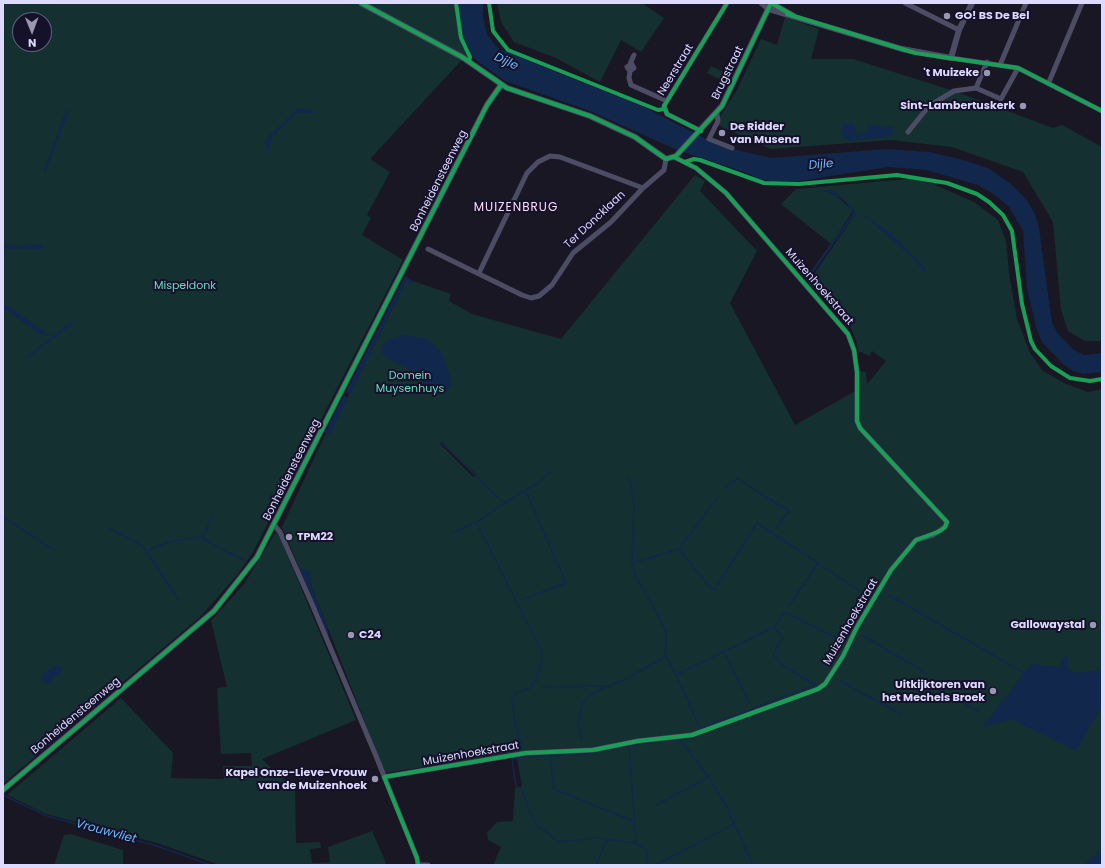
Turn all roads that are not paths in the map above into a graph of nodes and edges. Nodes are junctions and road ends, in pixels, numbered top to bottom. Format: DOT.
graph roads {
  1 [pos="361,3"];
  2 [pos="727,3"];
  3 [pos="761,3"];
  4 [pos="905,3"];
  5 [pos="972,3"];
  6 [pos="1026,3"];
  7 [pos="1082,3"];
  8 [pos="770,5"];
  9 [pos="959,30"];
  10 [pos="634,55"];
  11 [pos="951,58"];
  12 [pos="987,62"];
  13 [pos="1000,65"];
  14 [pos="1018,68"];
  15 [pos="1049,82"];
  16 [pos="501,85"];
  17 [pos="976,88"];
  18 [pos="667,101"];
  19 [pos="1102,110"];
  20 [pos="717,114"];
  21 [pos="700,131"];
  22 [pos="908,132"];
  23 [pos="732,148"];
  24 [pos="676,156"];
  25 [pos="666,159"];
  26 [pos="643,188"];
  27 [pos="428,249"];
  28 [pos="479,273"];
  29 [pos="274,525"];
  30 [pos="384,777"];
  31 [pos="4,790"];
  32 [pos="420,865"];
  33 [pos="428,865"];
  1 -- 16 [label="street"];
  2 -- 18 [label="street, Neerstraat"];
  3 -- 8 [label="street"];
  4 -- 9 [label="street"];
  5 -- 9 [label="street"];
  6 -- 13 [label="street"];
  7 -- 15 [label="street"];
  8 -- 11 [label="street"];
  8 -- 20 [label="street, Brugstraat"];
  9 -- 11 [label="street"];
  10 -- 18 [label="street, Neerstraat"];
  11 -- 12 [label="street"];
  12 -- 13 [label="street"];
  12 -- 17 [label="street"];
  13 -- 14 [label="street"];
  14 -- 15 [label="street"];
  14 -- 17 [label="street"];
  15 -- 19 [label="street"];
  16 -- 25 [label="street"];
  16 -- 29 [label="street, Bonheidensteenweg"];
  17 -- 22 [label="street"];
  18 -- 21 [label="street, Neerstraat"];
  20 -- 21 [label="street, Brugstraat"];
  20 -- 23 [label="street, Brugstraat"];
  21 -- 24 [label="street, Brugstraat"];
  24 -- 25 [label="street"];
  24 -- 30 [label="street, Muizenhoekstraat"];
  25 -- 26 [label="street, Ter Doncklaan"];
  26 -- 28 [label="street, Ter Doncklaan"];
  26 -- 28 [label="street"];
  27 -- 28 [label="street, Ter Doncklaan"];
  29 -- 30 [label="street"];
  29 -- 31 [label="street, Bonheidensteenweg"];
  30 -- 32 [label="street"];
  32 -- 33 [label="street"];
}
